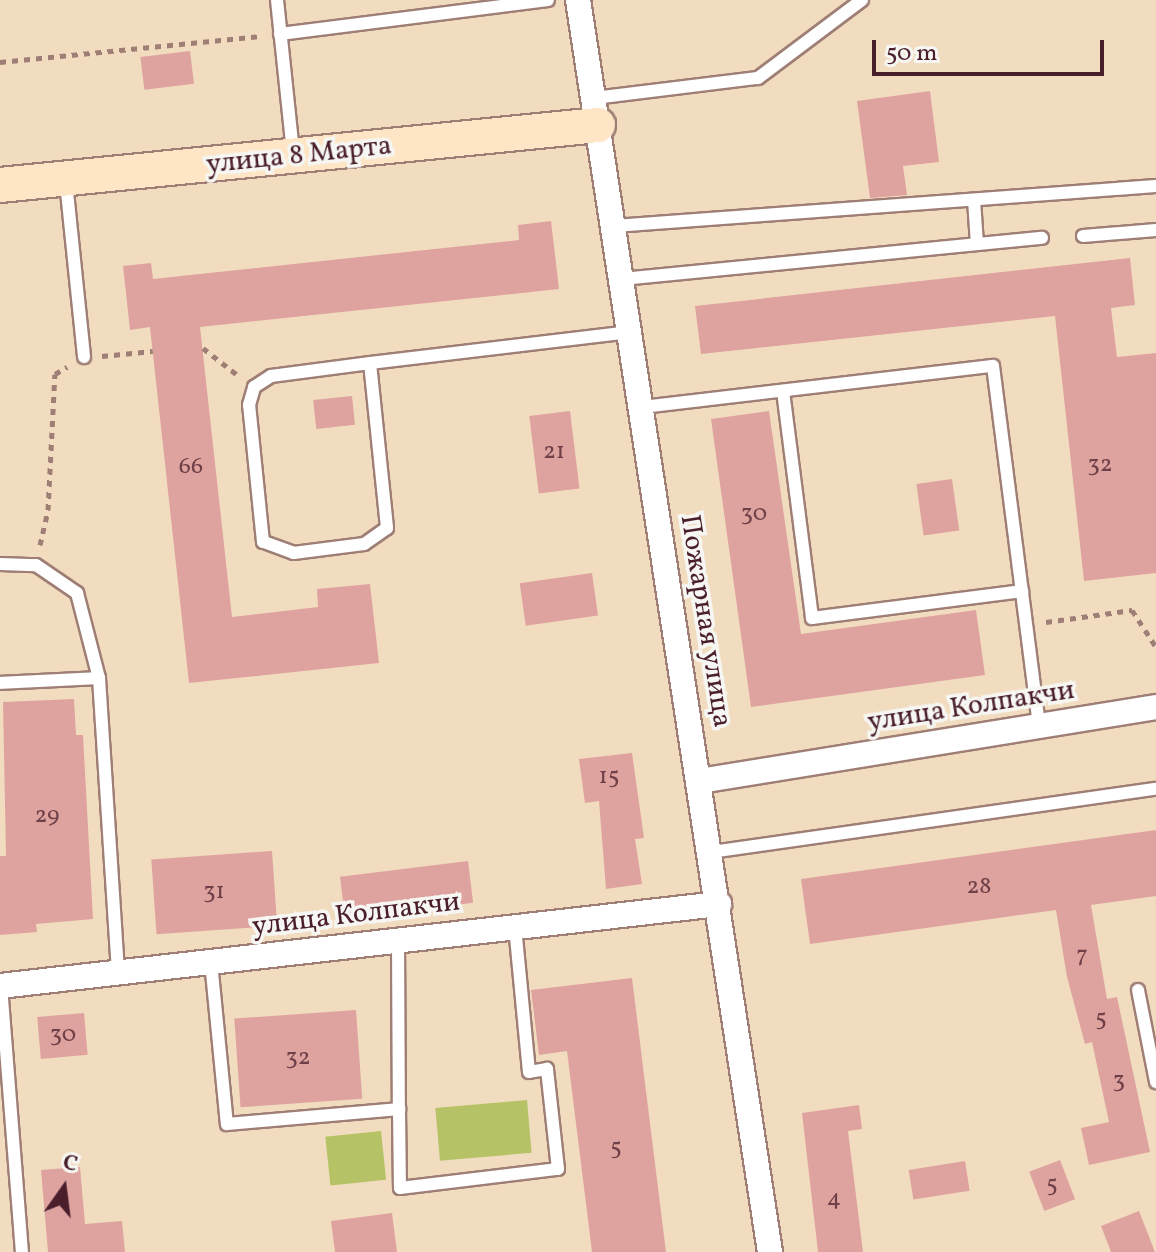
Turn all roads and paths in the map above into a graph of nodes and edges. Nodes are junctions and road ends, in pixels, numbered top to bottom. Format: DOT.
graph roads {
  1 [pos="277,0"];
  2 [pos="548,0"];
  3 [pos="578,0"];
  4 [pos="862,0"];
  5 [pos="280,34"];
  6 [pos="0,62"];
  7 [pos="596,111"];
  8 [pos="293,158"];
  9 [pos="66,179"];
  10 [pos="0,185"];
  11 [pos="1156,186"];
  12 [pos="974,200"];
  13 [pos="614,226"];
  14 [pos="1156,230"];
  15 [pos="1083,236"];
  16 [pos="1042,238"];
  17 [pos="977,244"];
  18 [pos="622,279"];
  19 [pos="630,332"];
  20 [pos="203,348"];
  21 [pos="153,351"];
  22 [pos="84,357"];
  23 [pos="370,363"];
  24 [pos="254,387"];
  25 [pos="783,391"];
  26 [pos="642,407"];
  27 [pos="0,564"];
  28 [pos="36,565"];
  29 [pos="1022,591"];
  30 [pos="1026,624"];
  31 [pos="1156,647"];
  32 [pos="99,678"];
  33 [pos="0,683"];
  34 [pos="1156,707"];
  35 [pos="1039,726"];
  36 [pos="700,781"];
  37 [pos="1156,789"];
  38 [pos="711,852"];
  39 [pos="719,904"];
  40 [pos="515,927"];
  41 [pos="398,940"];
  42 [pos="211,962"];
  43 [pos="118,973"];
  44 [pos="1,986"];
  45 [pos="1138,990"];
  46 [pos="1156,1082"];
  47 [pos="399,1109"];
  48 [pos="22,1252"];
  49 [pos="770,1252"];
  1 -- 5 [label="lane"];
  2 -- 5 [label="lane"];
  3 -- 7 [label="street, Пожарная улица"];
  4 -- 7 [label="lane"];
  5 -- 6 [label="path"];
  5 -- 8 [label="lane"];
  7 -- 8 [label="street, улица 8 Марта"];
  7 -- 13 [label="street, Пожарная улица"];
  8 -- 9 [label="street, улица 8 Марта"];
  9 -- 10 [label="street, улица 8 Марта"];
  9 -- 22 [label="lane"];
  11 -- 12 [label="lane"];
  12 -- 13 [label="lane"];
  12 -- 17 [label="lane"];
  13 -- 18 [label="street, Пожарная улица"];
  14 -- 15 [label="lane"];
  16 -- 17 [label="lane"];
  17 -- 18 [label="lane"];
  18 -- 19 [label="street, Пожарная улица"];
  19 -- 23 [label="lane"];
  19 -- 26 [label="street, Пожарная улица"];
  20 -- 24 [label="path"];
  21 -- 22 [label="path"];
  22 -- 28 [label="path"];
  23 -- 24 [label="lane"];
  23 -- 24 [label="lane"];
  25 -- 26 [label="lane"];
  25 -- 29 [label="lane"];
  25 -- 29 [label="lane"];
  26 -- 36 [label="street, Пожарная улица"];
  27 -- 28 [label="lane"];
  28 -- 32 [label="lane"];
  29 -- 30 [label="lane"];
  30 -- 31 [label="path"];
  30 -- 35 [label="lane"];
  32 -- 33 [label="lane"];
  32 -- 43 [label="lane"];
  34 -- 35 [label="street, улица Колпакчи"];
  35 -- 36 [label="street, улица Колпакчи"];
  36 -- 38 [label="street, Пожарная улица"];
  37 -- 38 [label="lane"];
  38 -- 39 [label="street, Пожарная улица"];
  39 -- 40 [label="street, улица Колпакчи"];
  39 -- 49 [label="street, Пожарная улица"];
  40 -- 41 [label="street, улица Колпакчи"];
  40 -- 47 [label="lane"];
  41 -- 42 [label="street, улица Колпакчи"];
  41 -- 47 [label="lane"];
  42 -- 43 [label="street, улица Колпакчи"];
  42 -- 47 [label="lane"];
  43 -- 44 [label="street, улица Колпакчи"];
  44 -- 48 [label="lane"];
  45 -- 46 [label="lane"];
}
